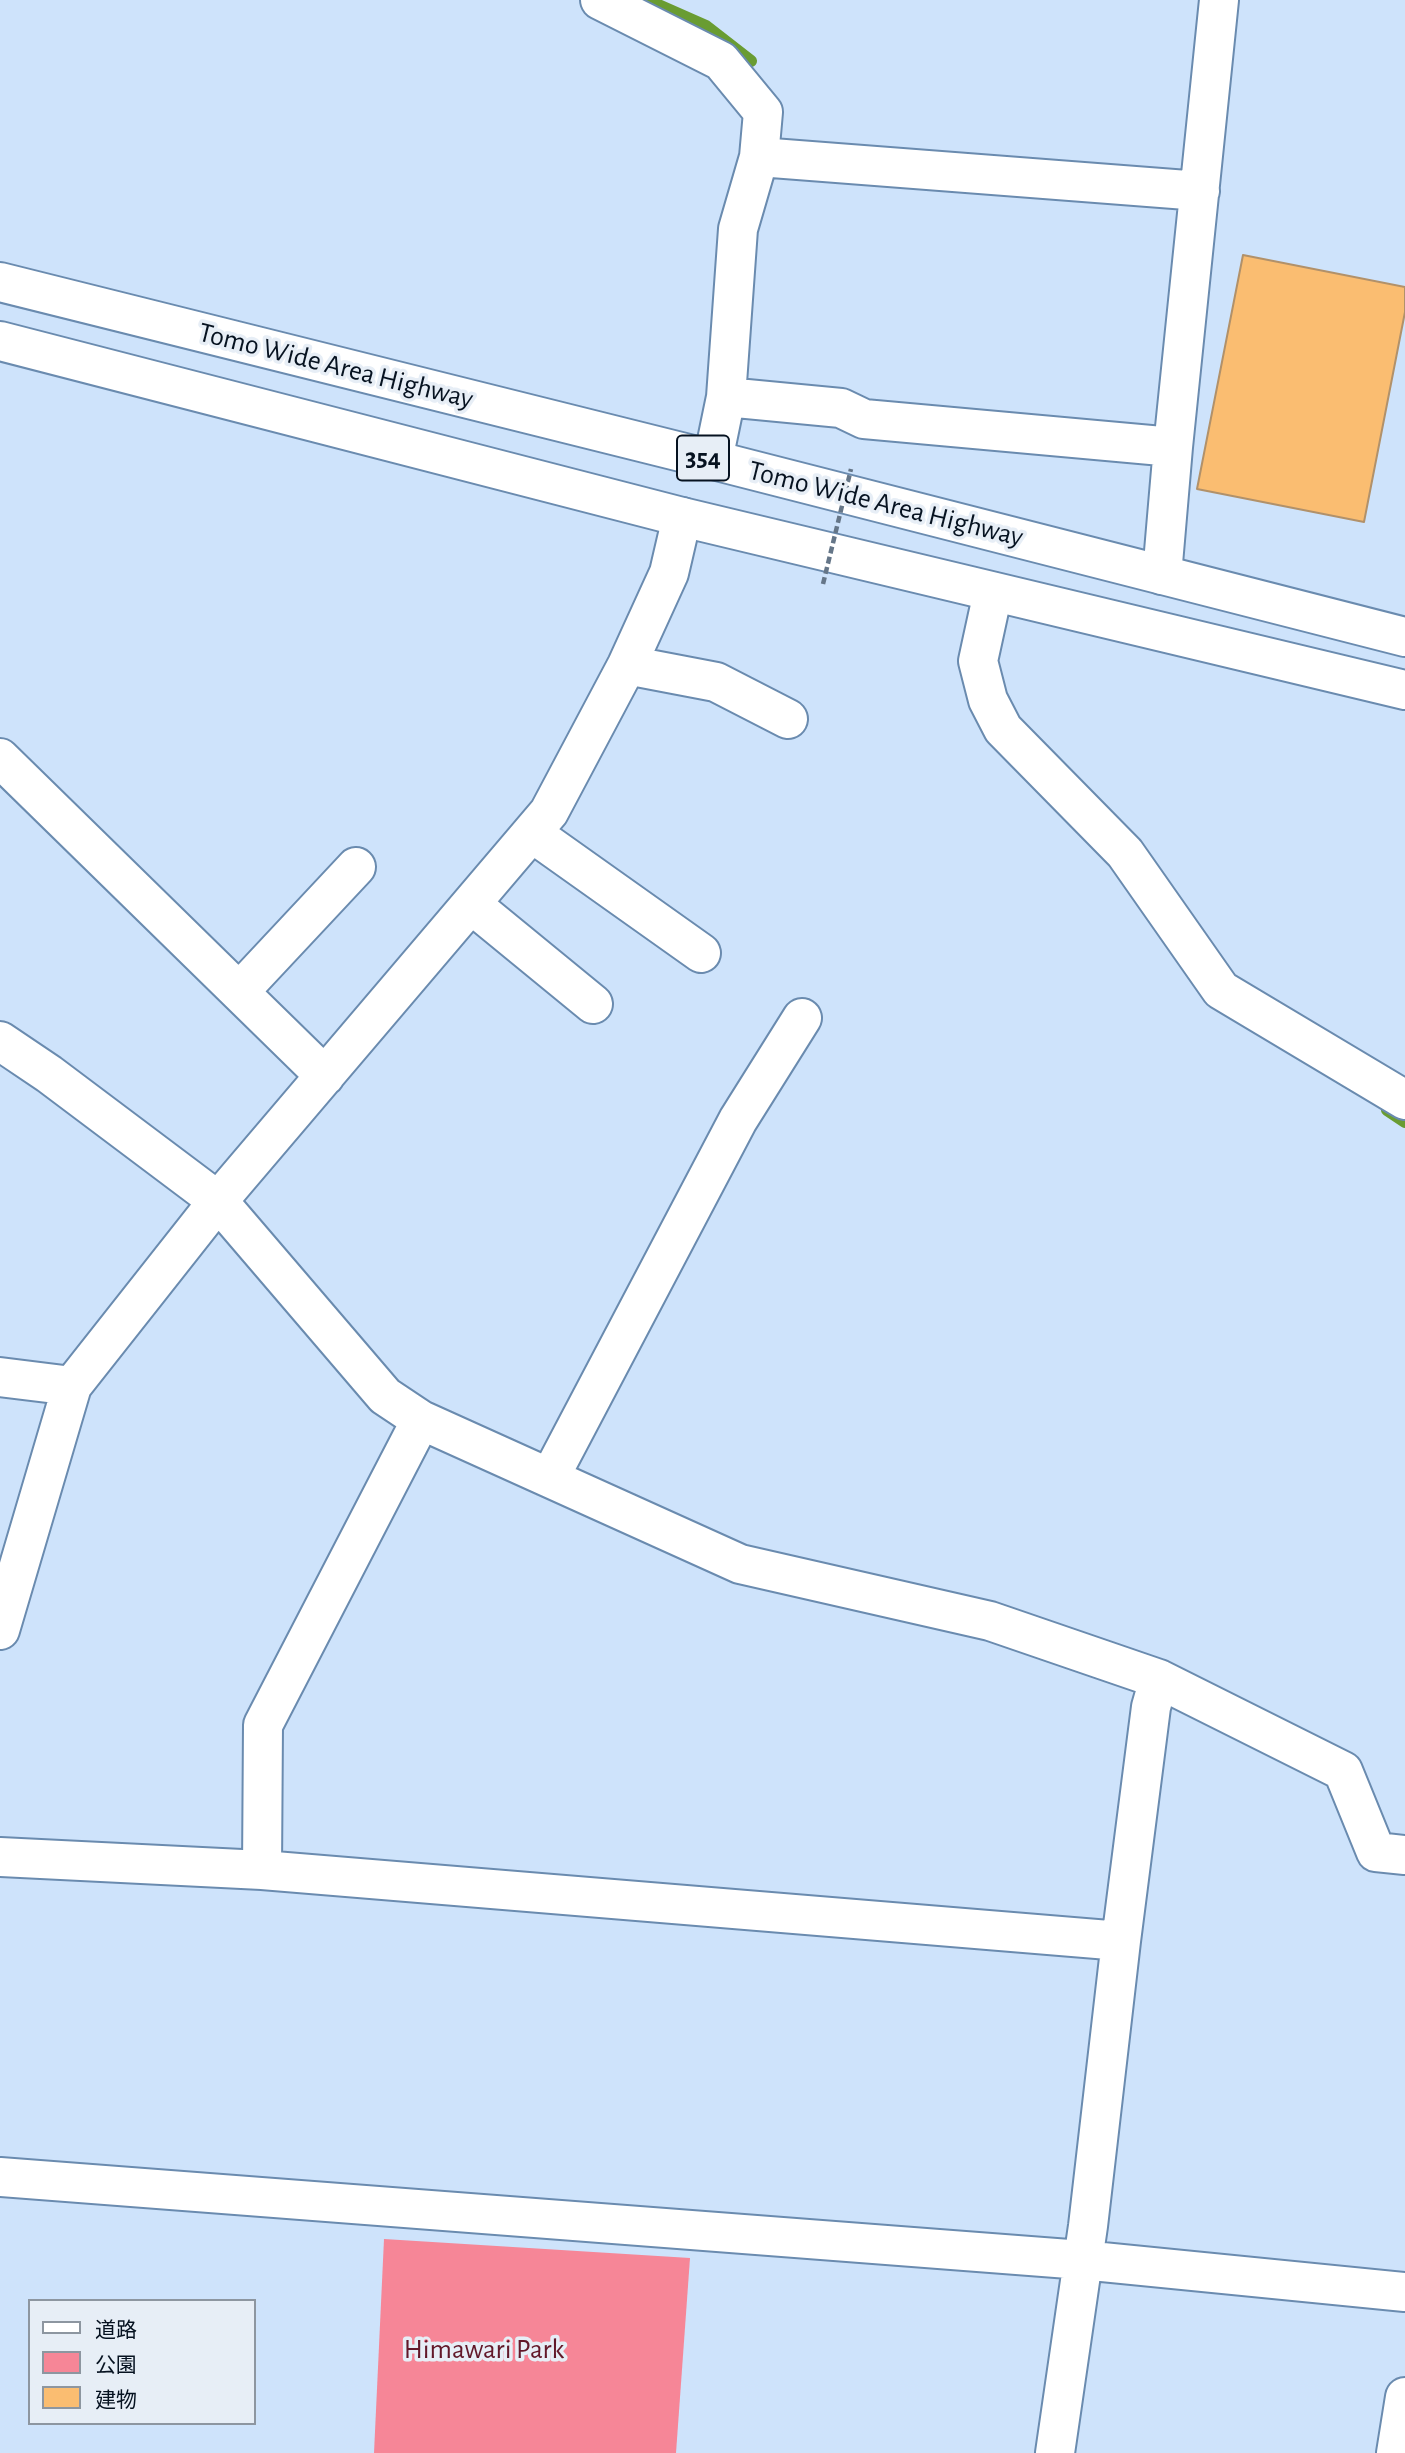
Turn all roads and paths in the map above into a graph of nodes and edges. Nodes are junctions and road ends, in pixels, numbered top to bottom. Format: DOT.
graph roads {
  1 [pos="600,0"];
  2 [pos="1219,0"];
  3 [pos="759,157"];
  4 [pos="1199,191"];
  5 [pos="0,282"];
  6 [pos="0,341"];
  7 [pos="726,397"];
  8 [pos="1173,447"];
  9 [pos="713,460"];
  10 [pos="851,469"];
  11 [pos="682,517"];
  12 [pos="1162,575"];
  13 [pos="823,584"];
  14 [pos="993,592"];
  15 [pos="1405,637"];
  16 [pos="626,665"];
  17 [pos="1405,690"];
  18 [pos="788,719"];
  19 [pos="0,758"];
  20 [pos="532,833"];
  21 [pos="356,867"];
  22 [pos="471,904"];
  23 [pos="701,953"];
  24 [pos="239,992"];
  25 [pos="593,1004"];
  26 [pos="802,1018"];
  27 [pos="0,1041"];
  28 [pos="325,1076"];
  29 [pos="1405,1100"];
  30 [pos="218,1201"];
  31 [pos="0,1377"];
  32 [pos="72,1386"];
  33 [pos="421,1420"];
  34 [pos="550,1477"];
  35 [pos="0,1630"];
  36 [pos="1159,1679"];
  37 [pos="1405,1855"];
  38 [pos="0,1857"];
  39 [pos="262,1870"];
  40 [pos="1121,1941"];
  41 [pos="0,2177"];
  42 [pos="1082,2260"];
  43 [pos="1405,2292"];
  44 [pos="1405,2397"];
  45 [pos="1055,2453"];
  46 [pos="1396,2453"];
  1 -- 3 [label="main road"];
  2 -- 4 [label="main road"];
  3 -- 4 [label="main road"];
  3 -- 7 [label="main road"];
  4 -- 8 [label="main road"];
  5 -- 9 [label="main road, Tomo Wide Area Highway / 354"];
  6 -- 11 [label="main road, 354"];
  7 -- 8 [label="main road"];
  7 -- 9 [label="main road"];
  8 -- 12 [label="main road"];
  9 -- 12 [label="main road, Tomo Wide Area Highway / 354"];
  10 -- 13 [label="path, bridge"];
  11 -- 14 [label="main road, 354"];
  11 -- 16 [label="main road"];
  12 -- 15 [label="main road, Tomo Wide Area Highway / 354"];
  14 -- 17 [label="main road, 354"];
  14 -- 29 [label="main road"];
  16 -- 18 [label="main road"];
  16 -- 20 [label="main road"];
  19 -- 24 [label="main road"];
  20 -- 22 [label="main road"];
  20 -- 23 [label="main road"];
  21 -- 24 [label="main road"];
  22 -- 25 [label="main road"];
  22 -- 28 [label="main road"];
  24 -- 28 [label="main road"];
  26 -- 34 [label="main road"];
  27 -- 30 [label="main road"];
  28 -- 30 [label="main road"];
  30 -- 32 [label="main road"];
  30 -- 33 [label="main road"];
  31 -- 32 [label="main road"];
  32 -- 35 [label="main road"];
  33 -- 34 [label="main road"];
  33 -- 39 [label="main road"];
  34 -- 36 [label="main road"];
  36 -- 37 [label="main road"];
  36 -- 40 [label="main road"];
  38 -- 39 [label="main road"];
  39 -- 40 [label="main road"];
  40 -- 42 [label="main road"];
  41 -- 42 [label="main road"];
  42 -- 43 [label="main road"];
  42 -- 45 [label="main road"];
  44 -- 46 [label="main road"];
}
